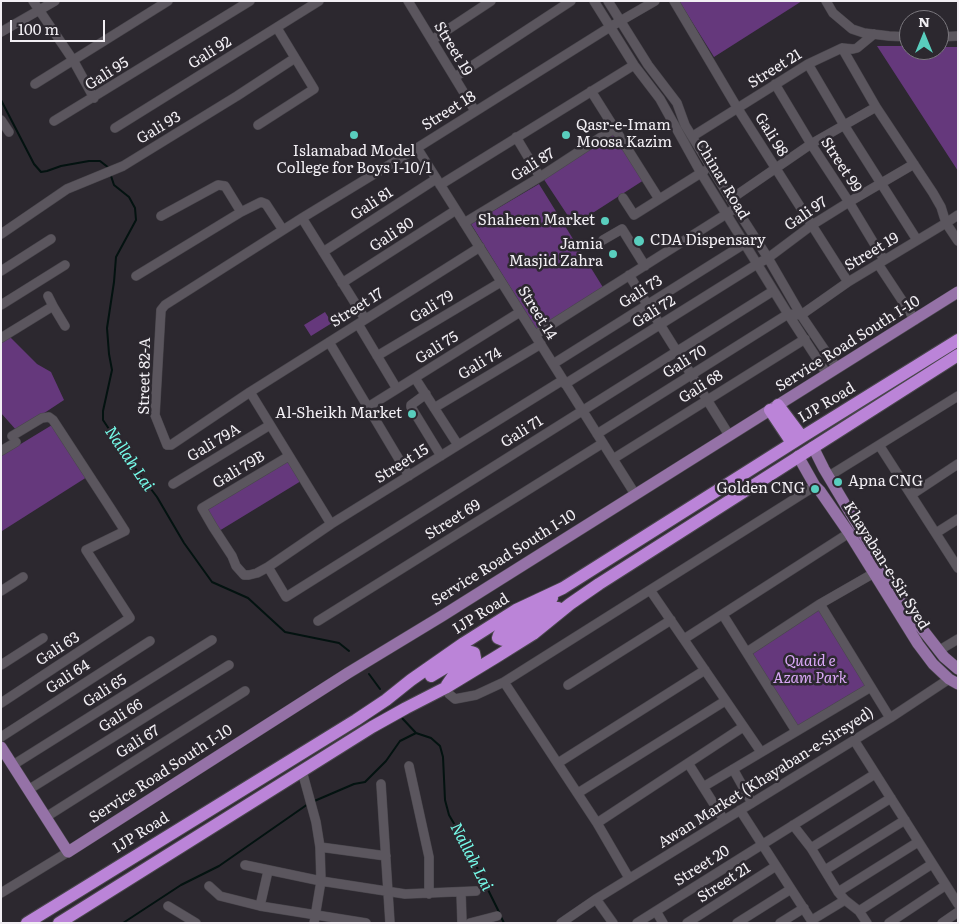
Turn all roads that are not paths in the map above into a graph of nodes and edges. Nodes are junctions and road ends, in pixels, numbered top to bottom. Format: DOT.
graph roads {
  1 [pos="33,1"];
  2 [pos="55,1"];
  3 [pos="168,1"];
  4 [pos="250,1"];
  5 [pos="319,1"];
  6 [pos="408,1"];
  7 [pos="491,1"];
  8 [pos="571,1"];
  9 [pos="594,1"];
  10 [pos="608,1"];
  11 [pos="655,1"];
  12 [pos="674,1"];
  13 [pos="826,1"];
  14 [pos="39,11"];
  15 [pos="620,22"];
  16 [pos="610,27"];
  17 [pos="277,28"];
  18 [pos="1,32"];
  19 [pos="874,34"];
  20 [pos="899,36"];
  21 [pos="432,40"];
  22 [pos="842,48"];
  23 [pos="295,58"];
  24 [pos="72,60"];
  25 [pos="634,64"];
  26 [pos="808,64"];
  27 [pos="455,77"];
  28 [pos="35,84"];
  29 [pos="775,84"];
  30 [pos="591,91"];
  31 [pos="94,98"];
  32 [pos="876,107"];
  33 [pos="738,109"];
  34 [pos="475,111"];
  35 [pos="1,120"];
  36 [pos="54,121"];
  37 [pos="258,125"];
  38 [pos="844,125"];
  39 [pos="115,128"];
  40 [pos="615,128"];
  41 [pos="9,132"];
  42 [pos="693,136"];
  43 [pos="516,138"];
  44 [pos="811,144"];
  45 [pos="417,148"];
  46 [pos="914,164"];
  47 [pos="711,167"];
  48 [pos="776,168"];
  49 [pos="701,173"];
  50 [pos="540,177"];
  51 [pos="438,182"];
  52 [pos="882,183"];
  53 [pos="623,198"];
  54 [pos="659,199"];
  55 [pos="731,199"];
  56 [pos="849,202"];
  57 [pos="736,208"];
  58 [pos="456,210"];
  59 [pos="242,212"];
  60 [pos="727,215"];
  61 [pos="958,215"];
  62 [pos="161,216"];
  63 [pos="302,218"];
  64 [pos="464,223"];
  65 [pos="946,223"];
  66 [pos="812,225"];
  67 [pos="284,230"];
  68 [pos="1,234"];
  69 [pos="51,240"];
  70 [pos="603,240"];
  71 [pos="917,240"];
  72 [pos="958,241"];
  73 [pos="744,244"];
  74 [pos="480,247"];
  75 [pos="323,252"];
  76 [pos="768,258"];
  77 [pos="881,262"];
  78 [pos="757,264"];
  79 [pos="65,265"];
  80 [pos="645,266"];
  81 [pos="1,271"];
  82 [pos="136,276"];
  83 [pos="629,276"];
  84 [pos="502,282"];
  85 [pos="848,282"];
  86 [pos="342,283"];
  87 [pos="773,290"];
  88 [pos="958,292"];
  89 [pos="48,296"];
  90 [pos="648,304"];
  91 [pos="1,305"];
  92 [pos="53,306"];
  93 [pos="162,307"];
  94 [pos="520,312"];
  95 [pos="788,314"];
  96 [pos="801,315"];
  97 [pos="915,320"];
  98 [pos="361,322"];
  99 [pos="660,324"];
  100 [pos="65,326"];
  101 [pos="535,335"];
  102 [pos="1,338"];
  103 [pos="804,339"];
  104 [pos="958,340"];
  105 [pos="329,342"];
  106 [pos="540,344"];
  107 [pos="677,351"];
  108 [pos="958,355"];
  109 [pos="377,356"];
  110 [pos="553,364"];
  111 [pos="832,371"];
  112 [pos="692,374"];
  113 [pos="415,378"];
  114 [pos="564,382"];
  115 [pos="397,389"];
  116 [pos="250,392"];
  117 [pos="426,394"];
  118 [pos="958,396"];
  119 [pos="708,399"];
  120 [pos="774,407"];
  121 [pos="368,408"];
  122 [pos="434,408"];
  123 [pos="582,410"];
  124 [pos="270,424"];
  125 [pos="597,434"];
  126 [pos="729,435"];
  127 [pos="797,440"];
  128 [pos="603,443"];
  129 [pos="458,445"];
  130 [pos="879,445"];
  131 [pos="813,447"];
  132 [pos="1,451"];
  133 [pos="289,456"];
  134 [pos="441,456"];
  135 [pos="798,456"];
  136 [pos="613,459"];
  137 [pos="958,464"];
  138 [pos="409,476"];
  139 [pos="828,476"];
  140 [pos="173,484"];
  141 [pos="815,485"];
  142 [pos="635,494"];
  143 [pos="911,495"];
  144 [pos="958,519"];
  145 [pos="331,524"];
  146 [pos="849,532"];
  147 [pos="936,533"];
  148 [pos="956,562"];
  149 [pos="268,567"];
  150 [pos="257,573"];
  151 [pos="874,573"];
  152 [pos="23,577"];
  153 [pos="563,588"];
  154 [pos="650,590"];
  155 [pos="1,591"];
  156 [pos="570,604"];
  157 [pos="820,604"];
  158 [pos="723,615"];
  159 [pos="671,620"];
  160 [pos="318,621"];
  161 [pos="44,638"];
  162 [pos="684,639"];
  163 [pos="958,639"];
  164 [pos="212,640"];
  165 [pos="150,641"];
  166 [pos="938,651"];
  167 [pos="747,652"];
  168 [pos="229,664"];
  169 [pos="1,665"];
  170 [pos="958,669"];
  171 [pos="705,670"];
  172 [pos="411,680"];
  173 [pos="504,682"];
  174 [pos="954,682"];
  175 [pos="568,685"];
  176 [pos="871,687"];
  177 [pos="445,688"];
  178 [pos="245,691"];
  179 [pos="725,701"];
  180 [pos="1,703"];
  181 [pos="890,718"];
  182 [pos="743,727"];
  183 [pos="796,731"];
  184 [pos="1,737"];
  185 [pos="854,740"];
  186 [pos="1,747"];
  187 [pos="760,752"];
  188 [pos="558,763"];
  189 [pos="688,763"];
  190 [pos="13,765"];
  191 [pos="409,766"];
  192 [pos="733,769"];
  193 [pos="302,771"];
  194 [pos="875,774"];
  195 [pos="381,784"];
  196 [pos="703,787"];
  197 [pos="28,790"];
  198 [pos="578,793"];
  199 [pos="890,798"];
  200 [pos="752,803"];
  201 [pos="740,810"];
  202 [pos="46,817"];
  203 [pos="724,820"];
  204 [pos="905,820"];
  205 [pos="597,823"];
  206 [pos="793,826"];
  207 [pos="918,842"];
  208 [pos="762,845"];
  209 [pos="320,847"];
  210 [pos="811,848"];
  211 [pos="68,852"];
  212 [pos="386,856"];
  213 [pos="932,864"];
  214 [pos="245,865"];
  215 [pos="776,866"];
  216 [pos="825,870"];
  217 [pos="268,871"];
  218 [pos="629,878"];
  219 [pos="321,881"];
  220 [pos="946,885"];
  221 [pos="209,886"];
  222 [pos="791,889"];
  223 [pos="388,891"];
  224 [pos="461,892"];
  225 [pos="476,892"];
  226 [pos="838,892"];
  227 [pos="1,893"];
  228 [pos="429,894"];
  229 [pos="596,899"];
  230 [pos="845,900"];
  231 [pos="958,904"];
  232 [pos="168,906"];
  233 [pos="260,906"];
  234 [pos="804,908"];
  235 [pos="656,911"];
  236 [pos="859,911"];
  237 [pos="958,912"];
  238 [pos="497,916"];
  239 [pos="315,919"];
  240 [pos="813,922"];
  241 [pos="27,923"];
  242 [pos="59,923"];
  243 [pos="196,923"];
  244 [pos="366,923"];
  245 [pos="390,923"];
  246 [pos="462,923"];
  247 [pos="470,923"];
  248 [pos="561,923"];
  249 [pos="613,923"];
  250 [pos="637,923"];
  251 [pos="663,923"];
  252 [pos="687,923"];
  253 [pos="737,923"];
  254 [pos="780,923"];
  255 [pos="867,923"];
  256 [pos="889,923"];
  257 [pos="942,923"];
  1 -- 14 [label="street"];
  2 -- 14 [label="street"];
  3 -- 24 [label="street"];
  4 -- 31 [label="street, Gali 95"];
  5 -- 17 [label="street, Gali 92"];
  6 -- 21 [label="street, Street 19"];
  7 -- 21 [label="street"];
  8 -- 27 [label="street"];
  9 -- 16 [label="street, Chinar Road"];
  10 -- 15 [label="street, Chinar Road"];
  11 -- 15 [label="street, Street 18"];
  12 -- 33 [label="street, Gali 98"];
  13 -- 19 [label="street"];
  14 -- 18 [label="street"];
  14 -- 24 [label="street"];
  15 -- 16 [label="street, Street 18"];
  15 -- 42 [label="street, Chinar Road"];
  16 -- 25 [label="street, Chinar Road"];
  16 -- 34 [label="street, Street 18"];
  17 -- 23 [label="street"];
  17 -- 39 [label="street, Gali 92"];
  19 -- 20 [label="street"];
  19 -- 22 [label="street, Street 21"];
  21 -- 27 [label="street, Street 19"];
  22 -- 26 [label="street, Street 21"];
  22 -- 32 [label="street"];
  23 -- 37 [label="street"];
  23 -- 68 [label="street, Gali 93"];
  24 -- 28 [label="street"];
  24 -- 31 [label="street"];
  25 -- 30 [label="street, Gali 81"];
  25 -- 49 [label="street, Chinar Road"];
  26 -- 29 [label="street, Street 21"];
  26 -- 38 [label="street"];
  27 -- 34 [label="street, Street 19"];
  29 -- 33 [label="street, Street 21"];
  29 -- 44 [label="street, Street 99"];
  30 -- 40 [label="street"];
  30 -- 43 [label="street, Gali 81"];
  31 -- 36 [label="street, Gali 95"];
  32 -- 38 [label="street"];
  32 -- 46 [label="street"];
  33 -- 42 [label="street, Street 21"];
  33 -- 48 [label="street, Gali 98"];
  34 -- 45 [label="street, Street 18"];
  35 -- 41 [label="street"];
  38 -- 44 [label="street"];
  38 -- 52 [label="street"];
  40 -- 50 [label="street, Gali 87"];
  40 -- 54 [label="street"];
  42 -- 47 [label="street, Chinar Road"];
  43 -- 50 [label="street"];
  43 -- 51 [label="street, Gali 81"];
  44 -- 48 [label="street"];
  44 -- 56 [label="street, Street 99"];
  45 -- 51 [label="street, Street 14"];
  45 -- 63 [label="street, Street 18"];
  46 -- 52 [label="street, Gali 97"];
  46 -- 65 [label="street"];
  47 -- 49 [label="street"];
  47 -- 55 [label="street, Chinar Road"];
  48 -- 55 [label="street"];
  48 -- 66 [label="street, Gali 98"];
  49 -- 54 [label="street"];
  49 -- 60 [label="street, Chinar Road"];
  50 -- 64 [label="street, Gali 87"];
  51 -- 58 [label="street, Street 14"];
  51 -- 75 [label="street, Gali 81"];
  52 -- 56 [label="street, Gali 97"];
  52 -- 71 [label="street"];
  53 -- 54 [label="street"];
  55 -- 57 [label="street, Chinar Road"];
  56 -- 66 [label="street, Gali 97"];
  56 -- 77 [label="street, Street 99"];
  57 -- 60 [label="street"];
  57 -- 76 [label="street, Chinar Road"];
  58 -- 64 [label="street, Street 14"];
  58 -- 86 [label="street, Gali 80"];
  59 -- 62 [label="street"];
  59 -- 67 [label="street"];
  59 -- 82 [label="street"];
  60 -- 73 [label="street, Chinar Road"];
  60 -- 80 [label="street"];
  61 -- 65 [label="street, Street 19"];
  63 -- 67 [label="street, Street 18"];
  63 -- 75 [label="street"];
  64 -- 74 [label="street, Street 14"];
  65 -- 71 [label="street, Street 19"];
  65 -- 72 [label="street"];
  66 -- 76 [label="street, Gali 97"];
  66 -- 85 [label="street, Gali 98"];
  67 -- 93 [label="street, Street 18"];
  69 -- 81 [label="street"];
  70 -- 80 [label="street"];
  71 -- 77 [label="street, Street 19"];
  73 -- 78 [label="street, Chinar Road"];
  73 -- 90 [label="street, Gali 73"];
  74 -- 84 [label="street, Street 14"];
  74 -- 98 [label="street, Street 17"];
  75 -- 86 [label="street"];
  76 -- 78 [label="street, Gali 97"];
  76 -- 96 [label="street, Chinar Road"];
  77 -- 85 [label="street, Street 19"];
  77 -- 97 [label="street, Street 99"];
  78 -- 87 [label="street, Chinar Road"];
  78 -- 99 [label="street, Gali 72"];
  79 -- 91 [label="street"];
  80 -- 83 [label="street"];
  83 -- 90 [label="street"];
  83 -- 101 [label="street"];
  84 -- 94 [label="street, Street 14"];
  84 -- 109 [label="street, Gali 79"];
  85 -- 96 [label="street, Street 19"];
  86 -- 98 [label="street"];
  87 -- 95 [label="street, Chinar Road"];
  87 -- 107 [label="street, Gali 71"];
  88 -- 97 [label="main road, Service Road South I-10"];
  89 -- 92 [label="street"];
  90 -- 99 [label="street"];
  90 -- 110 [label="street, Gali 73"];
  92 -- 100 [label="street"];
  92 -- 102 [label="street"];
  93 -- 116 [label="street, Street 82-A"];
  94 -- 101 [label="street, Street 14"];
  94 -- 113 [label="street, Gali 75"];
  95 -- 96 [label="street"];
  95 -- 103 [label="street, Chinar Road"];
  95 -- 112 [label="street, Gali 70"];
  96 -- 111 [label="street, Chinar Road"];
  97 -- 111 [label="main road, Service Road South I-10"];
  98 -- 105 [label="street, Street 17"];
  98 -- 109 [label="street"];
  99 -- 107 [label="street"];
  99 -- 114 [label="street, Gali 72"];
  101 -- 106 [label="street, Street 14"];
  103 -- 111 [label="street, Chinar Road"];
  103 -- 119 [label="street, Gali 68"];
  104 -- 127 [label="highway, IJP Road"];
  105 -- 116 [label="street, Street 17"];
  105 -- 121 [label="street"];
  106 -- 110 [label="street, Street 14"];
  106 -- 122 [label="street, Gali 74"];
  107 -- 112 [label="street"];
  107 -- 123 [label="street, Gali 71"];
  108 -- 131 [label="highway, IJP Road"];
  109 -- 115 [label="street"];
  110 -- 114 [label="street, Street 14"];
  111 -- 120 [label="main road, Service Road South I-10"];
  112 -- 119 [label="street"];
  112 -- 125 [label="street, Gali 70"];
  113 -- 115 [label="street, Gali 75"];
  113 -- 117 [label="street"];
  114 -- 123 [label="street, Street 14"];
  114 -- 129 [label="street, Street 15"];
  115 -- 121 [label="street, Gali 75"];
  116 -- 124 [label="street"];
  117 -- 122 [label="street"];
  117 -- 134 [label="street"];
  118 -- 130 [label="street"];
  119 -- 126 [label="street"];
  119 -- 136 [label="street, Gali 68"];
  120 -- 126 [label="main road, Service Road South I-10"];
  120 -- 127 [label="highway"];
  121 -- 138 [label="street"];
  122 -- 129 [label="street"];
  123 -- 125 [label="street, Street 14"];
  123 -- 149 [label="street, Gali 71"];
  124 -- 133 [label="street"];
  124 -- 140 [label="street, Gali 79A"];
  125 -- 128 [label="street, Street 14"];
  126 -- 142 [label="main road, Service Road South I-10"];
  127 -- 153 [label="highway, IJP Road"];
  128 -- 136 [label="street, Street 14"];
  128 -- 160 [label="street, Street 69"];
  129 -- 134 [label="street, Street 15"];
  130 -- 139 [label="street"];
  130 -- 143 [label="street"];
  131 -- 135 [label="highway, IJP Road"];
  131 -- 139 [label="main road, Khayaban-e-Sir Syed"];
  132 -- 180 [label="street, Gali 63"];
  133 -- 145 [label="street"];
  133 -- 150 [label="street, Gali 79B"];
  134 -- 138 [label="street, Street 15"];
  135 -- 141 [label="main road, Khayaban-e-Sir Syed"];
  135 -- 156 [label="highway, IJP Road"];
  136 -- 142 [label="street, Street 14"];
  137 -- 143 [label="street"];
  138 -- 145 [label="street, Street 15"];
  139 -- 141 [label="main road"];
  139 -- 141 [label="main road"];
  139 -- 166 [label="main road, Khayaban-e-Sir Syed"];
  141 -- 146 [label="main road, Khayaban-e-Sir Syed"];
  141 -- 154 [label="street"];
  142 -- 211 [label="main road, Service Road South I-10"];
  143 -- 147 [label="street"];
  144 -- 147 [label="street"];
  145 -- 149 [label="street, Street 15"];
  146 -- 151 [label="main road, Khayaban-e-Sir Syed"];
  146 -- 158 [label="street"];
  147 -- 148 [label="street"];
  149 -- 150 [label="street, Street 15"];
  151 -- 157 [label="street"];
  151 -- 174 [label="main road, Khayaban-e-Sir Syed"];
  152 -- 155 [label="street"];
  153 -- 156 [label="highway"];
  153 -- 172 [label="highway, IJP Road"];
  154 -- 159 [label="street"];
  154 -- 173 [label="street"];
  156 -- 177 [label="highway, IJP Road"];
  157 -- 167 [label="street"];
  157 -- 176 [label="street"];
  158 -- 162 [label="street"];
  158 -- 167 [label="street"];
  159 -- 162 [label="street"];
  159 -- 175 [label="street"];
  161 -- 169 [label="street"];
  162 -- 171 [label="street"];
  163 -- 166 [label="street"];
  164 -- 190 [label="street, Gali 65"];
  165 -- 184 [label="street, Gali 64"];
  166 -- 170 [label="main road, Khayaban-e-Sir Syed"];
  167 -- 183 [label="street"];
  168 -- 197 [label="street, Gali 66"];
  171 -- 179 [label="street"];
  171 -- 188 [label="street"];
  172 -- 177 [label="highway"];
  172 -- 241 [label="highway, IJP Road"];
  173 -- 177 [label="street"];
  173 -- 188 [label="street"];
  174 -- 181 [label="street, Awan Market (Khayaban-e-Sirsyed)"];
  176 -- 181 [label="street"];
  176 -- 183 [label="street"];
  177 -- 193 [label="highway, IJP Road"];
  178 -- 202 [label="street, Gali 67"];
  179 -- 182 [label="street"];
  179 -- 198 [label="street"];
  181 -- 185 [label="street, Awan Market (Khayaban-e-Sirsyed)"];
  182 -- 187 [label="street"];
  182 -- 189 [label="street"];
  183 -- 187 [label="street"];
  185 -- 194 [label="street"];
  185 -- 200 [label="street, Awan Market (Khayaban-e-Sirsyed)"];
  186 -- 190 [label="main road"];
  187 -- 192 [label="street"];
  188 -- 198 [label="street"];
  189 -- 196 [label="street"];
  189 -- 205 [label="street"];
  190 -- 197 [label="main road"];
  191 -- 228 [label="street"];
  192 -- 196 [label="street"];
  192 -- 200 [label="street"];
  193 -- 209 [label="street"];
  193 -- 242 [label="highway, IJP Road"];
  194 -- 199 [label="street"];
  194 -- 206 [label="street, Street 20"];
  195 -- 212 [label="street"];
  196 -- 203 [label="street"];
  197 -- 202 [label="main road"];
  198 -- 205 [label="street"];
  199 -- 204 [label="street"];
  199 -- 210 [label="street"];
  200 -- 201 [label="street, Awan Market (Khayaban-e-Sirsyed)"];
  201 -- 203 [label="street, Awan Market (Khayaban-e-Sirsyed)"];
  201 -- 208 [label="street"];
  202 -- 211 [label="main road"];
  203 -- 218 [label="street, Awan Market (Khayaban-e-Sirsyed)"];
  204 -- 207 [label="street"];
  204 -- 216 [label="street"];
  205 -- 218 [label="street"];
  206 -- 208 [label="street, Street 20"];
  206 -- 210 [label="street"];
  207 -- 213 [label="street"];
  207 -- 226 [label="street"];
  208 -- 215 [label="street"];
  208 -- 235 [label="street, Street 20"];
  209 -- 212 [label="street"];
  209 -- 219 [label="street"];
  210 -- 216 [label="street"];
  211 -- 227 [label="street"];
  212 -- 223 [label="street"];
  213 -- 220 [label="street"];
  213 -- 236 [label="street"];
  214 -- 217 [label="street"];
  215 -- 222 [label="street"];
  215 -- 252 [label="street, Street 21"];
  216 -- 226 [label="street"];
  217 -- 219 [label="street"];
  217 -- 233 [label="street"];
  218 -- 229 [label="street, Awan Market (Khayaban-e-Sirsyed)"];
  219 -- 223 [label="street"];
  219 -- 239 [label="street"];
  220 -- 231 [label="street"];
  220 -- 256 [label="street"];
  221 -- 233 [label="street"];
  222 -- 234 [label="street"];
  222 -- 253 [label="street"];
  223 -- 228 [label="street"];
  223 -- 245 [label="street"];
  224 -- 225 [label="street"];
  224 -- 228 [label="street"];
  224 -- 246 [label="street"];
  226 -- 230 [label="street"];
  229 -- 248 [label="street, Awan Market (Khayaban-e-Sirsyed)"];
  229 -- 249 [label="street"];
  230 -- 236 [label="street"];
  230 -- 240 [label="street"];
  232 -- 243 [label="street"];
  233 -- 239 [label="street"];
  234 -- 240 [label="street"];
  234 -- 254 [label="street"];
  235 -- 250 [label="street, Street 20"];
  235 -- 251 [label="street"];
  236 -- 255 [label="street"];
  237 -- 257 [label="street"];
  238 -- 247 [label="street"];
  239 -- 244 [label="street"];
}
